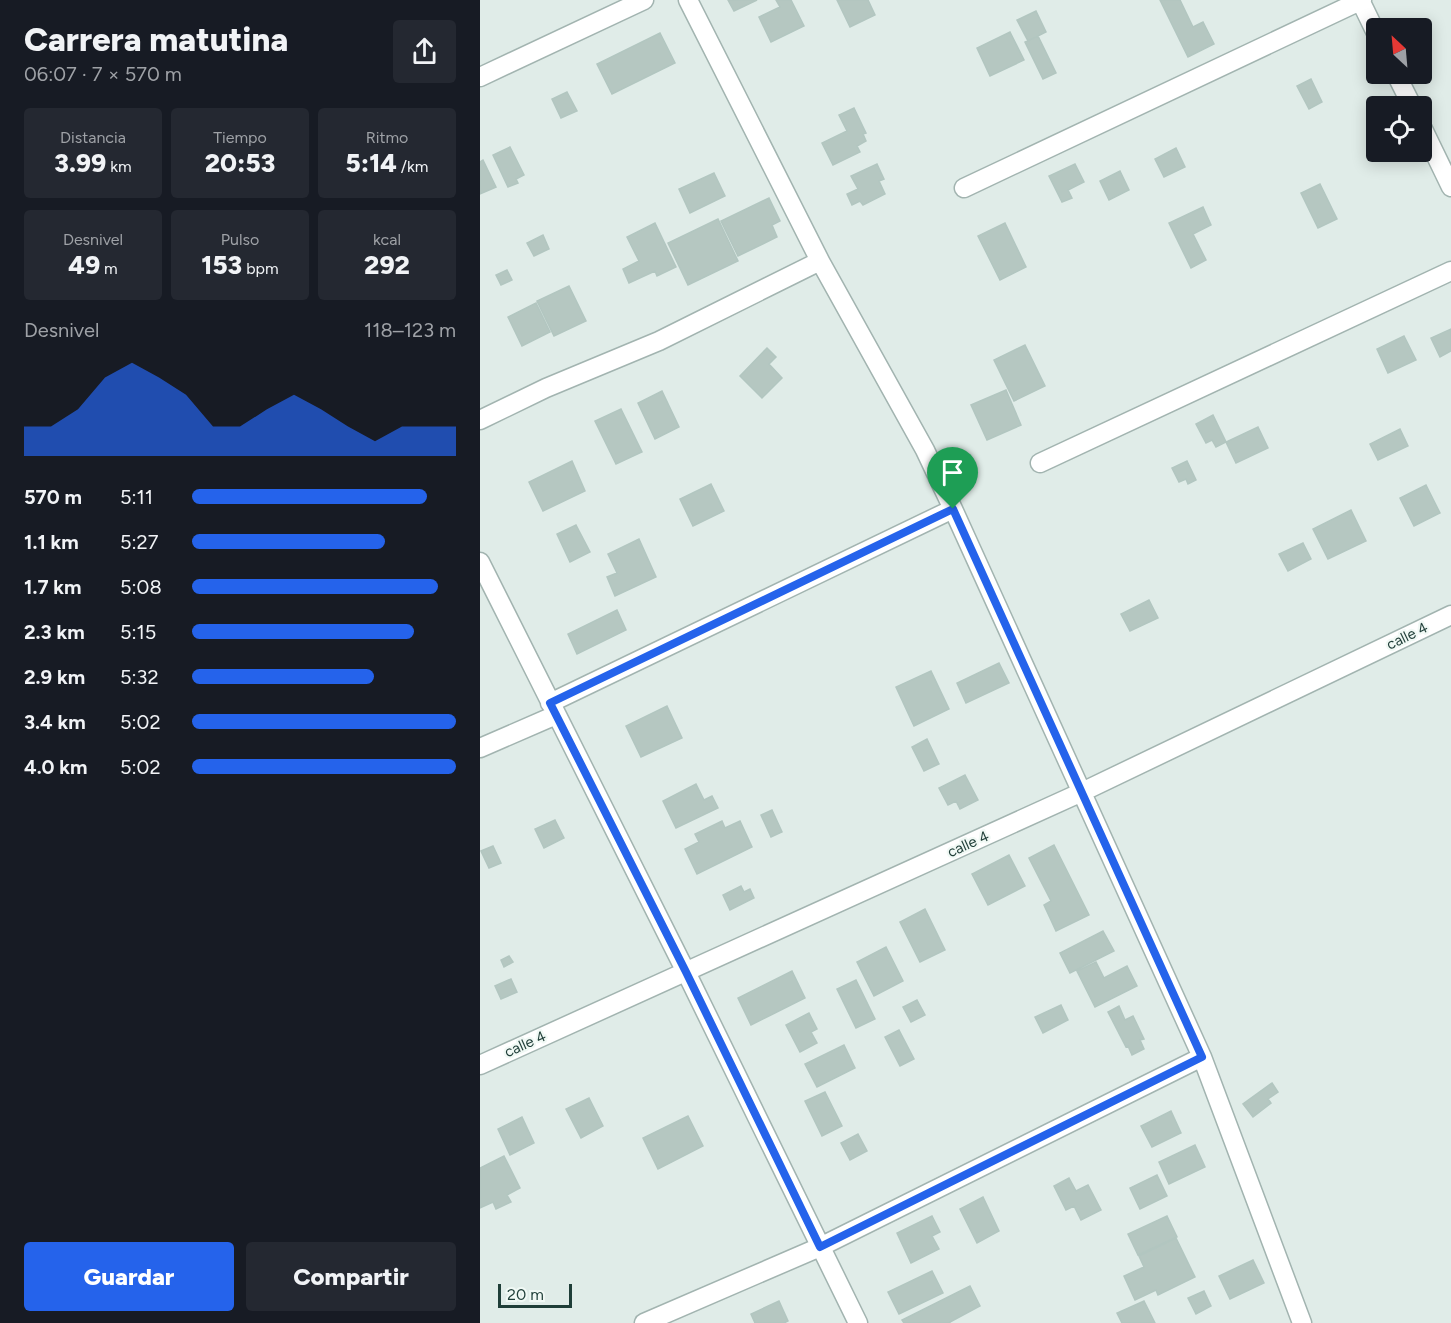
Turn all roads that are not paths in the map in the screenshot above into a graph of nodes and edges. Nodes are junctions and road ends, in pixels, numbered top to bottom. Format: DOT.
graph roads {
  1 [pos="644,0"];
  2 [pos="688,0"];
  3 [pos="1361,0"];
  4 [pos="1369,18"];
  5 [pos="480,77"];
  6 [pos="1432,148"];
  7 [pos="1451,187"];
  8 [pos="964,188"];
  9 [pos="820,261"];
  10 [pos="1451,271"];
  11 [pos="480,420"];
  12 [pos="1040,463"];
  13 [pos="953,509"];
  14 [pos="480,562"];
  15 [pos="1451,615"];
  16 [pos="553,709"];
  17 [pos="480,748"];
  18 [pos="1082,792"];
  19 [pos="686,972"];
  20 [pos="1202,1057"];
  21 [pos="480,1065"];
  22 [pos="820,1247"];
  23 [pos="1297,1322"];
  24 [pos="644,1323"];
  25 [pos="858,1323"];
  1 -- 5 [label="street"];
  2 -- 9 [label="street"];
  3 -- 4 [label="street"];
  3 -- 8 [label="street"];
  6 -- 7 [label="street"];
  9 -- 11 [label="street"];
  9 -- 13 [label="street"];
  10 -- 12 [label="street"];
  13 -- 16 [label="street"];
  13 -- 18 [label="street"];
  14 -- 16 [label="street"];
  15 -- 18 [label="street, calle 4"];
  16 -- 17 [label="street"];
  16 -- 19 [label="street"];
  18 -- 19 [label="street, calle 4"];
  18 -- 20 [label="street"];
  19 -- 21 [label="street, calle 4"];
  19 -- 22 [label="street"];
  20 -- 22 [label="street"];
  20 -- 23 [label="street"];
  22 -- 24 [label="street"];
  22 -- 25 [label="street"];
}
